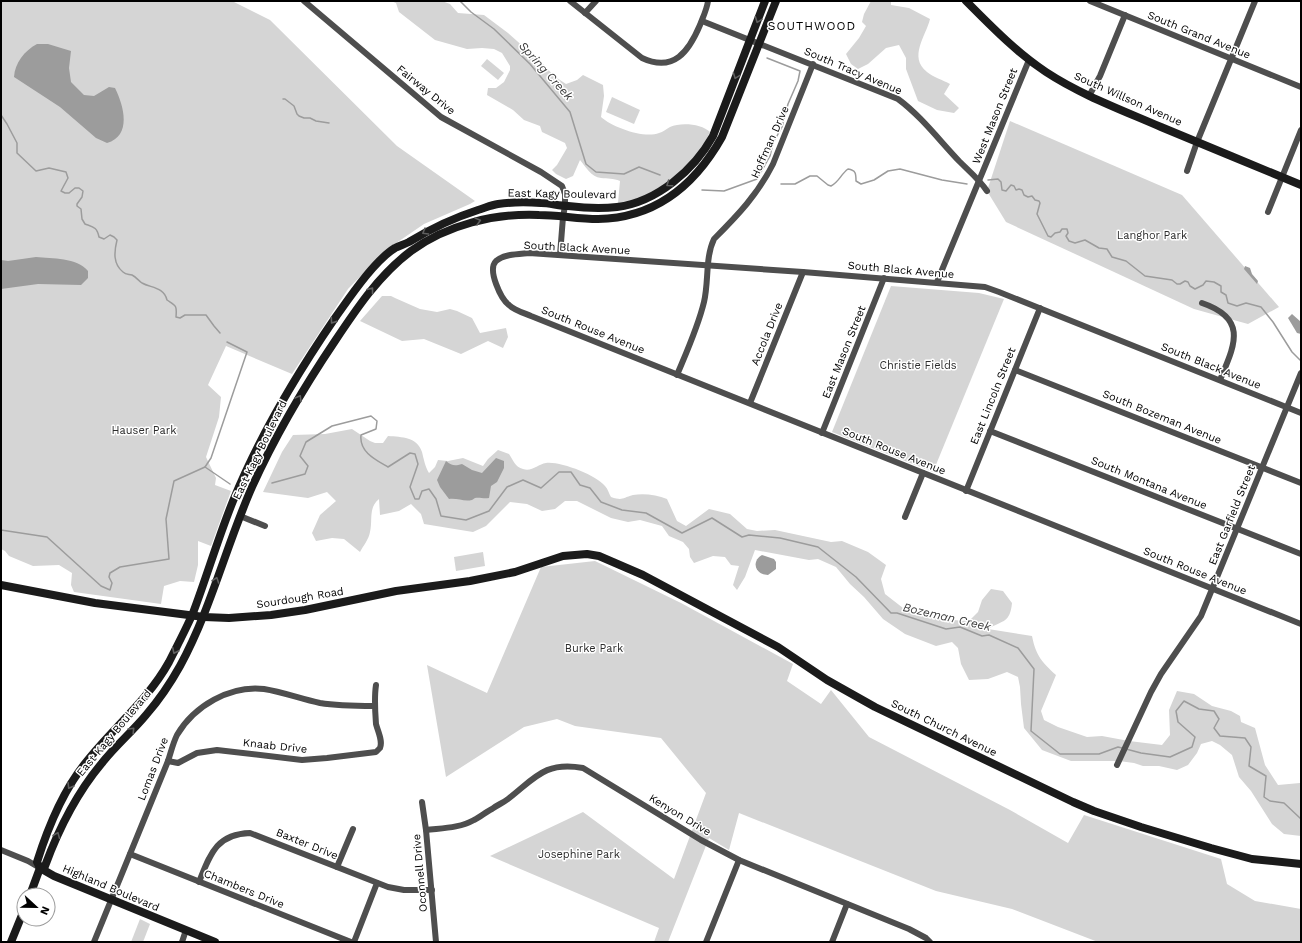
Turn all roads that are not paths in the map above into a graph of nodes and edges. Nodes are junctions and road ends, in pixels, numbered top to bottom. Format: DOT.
graph roads {
  1 [pos="304,1"];
  2 [pos="570,1"];
  3 [pos="596,1"];
  4 [pos="708,1"];
  5 [pos="765,1"];
  6 [pos="776,1"];
  7 [pos="966,1"];
  8 [pos="1090,1"];
  9 [pos="1255,1"];
  10 [pos="585,13"];
  11 [pos="1125,15"];
  12 [pos="702,21"];
  13 [pos="750,40"];
  14 [pos="759,43"];
  15 [pos="1231,59"];
  16 [pos="1029,60"];
  17 [pos="813,64"];
  18 [pos="1301,87"];
  19 [pos="1088,96"];
  20 [pos="1301,130"];
  21 [pos="1198,142"];
  22 [pos="1187,171"];
  23 [pos="1282,177"];
  24 [pos="979,180"];
  25 [pos="1301,185"];
  26 [pos="987,191"];
  27 [pos="565,206"];
  28 [pos="1268,212"];
  29 [pos="563,217"];
  30 [pos="560,254"];
  31 [pos="708,266"];
  32 [pos="803,272"];
  33 [pos="884,278"];
  34 [pos="494,279"];
  35 [pos="937,282"];
  36 [pos="1202,304"];
  37 [pos="1040,308"];
  38 [pos="1015,370"];
  39 [pos="1301,373"];
  40 [pos="677,374"];
  41 [pos="1220,380"];
  42 [pos="750,404"];
  43 [pos="1287,407"];
  44 [pos="1301,413"];
  45 [pos="990,431"];
  46 [pos="822,433"];
  47 [pos="1262,468"];
  48 [pos="923,473"];
  49 [pos="1301,483"];
  50 [pos="966,491"];
  51 [pos="240,516"];
  52 [pos="906,517"];
  53 [pos="265,526"];
  54 [pos="1237,529"];
  55 [pos="1301,554"];
  56 [pos="599,556"];
  57 [pos="1,585"];
  58 [pos="1212,588"];
  59 [pos="192,616"];
  60 [pos="204,617"];
  61 [pos="1301,624"];
  62 [pos="376,685"];
  63 [pos="374,706"];
  64 [pos="168,760"];
  65 [pos="1117,766"];
  66 [pos="422,802"];
  67 [pos="353,829"];
  68 [pos="426,830"];
  69 [pos="1,850"];
  70 [pos="130,854"];
  71 [pos="739,860"];
  72 [pos="1301,864"];
  73 [pos="337,867"];
  74 [pos="40,868"];
  75 [pos="199,882"];
  76 [pos="377,884"];
  77 [pos="33,887"];
  78 [pos="432,890"];
  79 [pos="112,900"];
  80 [pos="847,904"];
  81 [pos="17,927"];
  82 [pos="186,930"];
  83 [pos="11,942"];
  84 [pos="94,942"];
  85 [pos="182,942"];
  86 [pos="214,942"];
  87 [pos="352,942"];
  88 [pos="436,942"];
  89 [pos="706,942"];
  90 [pos="832,942"];
  91 [pos="930,942"];
  1 -- 27 [label="street, Fairway Drive"];
  2 -- 10 [label="street"];
  3 -- 10 [label="street"];
  4 -- 12 [label="street"];
  5 -- 13 [label="main road, East Kagy Boulevard, one-way"];
  6 -- 14 [label="main road, East Kagy Boulevard"];
  7 -- 16 [label="main road, South Willson Avenue"];
  8 -- 11 [label="street, South Grand Avenue"];
  9 -- 15 [label="street"];
  10 -- 12 [label="street"];
  11 -- 15 [label="street, South Grand Avenue"];
  11 -- 19 [label="street"];
  12 -- 13 [label="street, South Tracy Avenue"];
  13 -- 14 [label="street, South Tracy Avenue"];
  13 -- 27 [label="main road, East Kagy Boulevard, one-way"];
  14 -- 17 [label="street, South Tracy Avenue"];
  14 -- 29 [label="main road, East Kagy Boulevard"];
  15 -- 18 [label="street, South Grand Avenue"];
  15 -- 21 [label="street"];
  16 -- 19 [label="main road, South Willson Avenue"];
  16 -- 24 [label="street, West Mason Street"];
  17 -- 24 [label="street, South Tracy Avenue"];
  17 -- 31 [label="street, Hoffman Drive"];
  19 -- 21 [label="main road, South Willson Avenue"];
  20 -- 23 [label="street"];
  21 -- 22 [label="street"];
  21 -- 23 [label="main road, South Willson Avenue"];
  23 -- 25 [label="main road, South Willson Avenue"];
  23 -- 28 [label="street"];
  24 -- 26 [label="street, South Tracy Avenue"];
  24 -- 35 [label="street"];
  27 -- 29 [label="street, Fairway Drive"];
  27 -- 59 [label="main road, East Kagy Boulevard, one-way"];
  29 -- 30 [label="street, Fairway Drive"];
  51 -- 29 [label="main road, East Kagy Boulevard, one-way"];
  30 -- 31 [label="street, South Black Avenue"];
  30 -- 34 [label="street, South Black Avenue"];
  31 -- 32 [label="street, South Black Avenue"];
  31 -- 40 [label="street, Hoffman Drive"];
  32 -- 33 [label="street, South Black Avenue"];
  32 -- 42 [label="street, Accola Drive"];
  33 -- 35 [label="street, South Black Avenue"];
  33 -- 46 [label="street, East Mason Street"];
  34 -- 40 [label="street, South Rouse Avenue"];
  35 -- 37 [label="street, South Black Avenue"];
  36 -- 41 [label="street"];
  37 -- 38 [label="street, East Lincoln Street"];
  37 -- 41 [label="street, South Black Avenue"];
  38 -- 45 [label="street, East Lincoln Street"];
  38 -- 47 [label="street, South Bozeman Avenue"];
  39 -- 43 [label="street, East Garfield Street"];
  40 -- 42 [label="street, South Rouse Avenue"];
  41 -- 43 [label="street, South Black Avenue"];
  42 -- 46 [label="street, South Rouse Avenue"];
  43 -- 44 [label="street, South Black Avenue"];
  43 -- 47 [label="street, East Garfield Street"];
  45 -- 50 [label="street, East Lincoln Street"];
  45 -- 54 [label="street, South Montana Avenue"];
  46 -- 48 [label="street, South Rouse Avenue"];
  47 -- 49 [label="street, South Bozeman Avenue"];
  47 -- 54 [label="street, East Garfield Street"];
  48 -- 50 [label="street, South Rouse Avenue"];
  48 -- 52 [label="street"];
  50 -- 58 [label="street, South Rouse Avenue"];
  51 -- 53 [label="street"];
  60 -- 51 [label="main road, East Kagy Boulevard, one-way"];
  54 -- 55 [label="street, South Montana Avenue"];
  54 -- 58 [label="street, East Garfield Street"];
  56 -- 60 [label="main road, Sourdough Road"];
  56 -- 72 [label="main road, South Church Avenue"];
  57 -- 59 [label="main road, Sourdough Road"];
  58 -- 61 [label="street, South Rouse Avenue"];
  58 -- 65 [label="street, East Garfield Street"];
  59 -- 60 [label="main road, Sourdough Road"];
  59 -- 74 [label="main road, East Kagy Boulevard, one-way"];
  74 -- 60 [label="main road, East Kagy Boulevard, one-way"];
  62 -- 63 [label="street"];
  63 -- 64 [label="street, Lomas Drive"];
  63 -- 64 [label="street, Knaab Drive"];
  64 -- 70 [label="street, Lomas Drive"];
  66 -- 68 [label="street, Oconnell Drive"];
  67 -- 73 [label="street"];
  68 -- 71 [label="street, Kenyon Drive"];
  68 -- 78 [label="street, Oconnell Drive"];
  69 -- 74 [label="street, Highland Boulevard"];
  70 -- 75 [label="street, Chambers Drive"];
  70 -- 79 [label="street, Lomas Drive"];
  71 -- 80 [label="street, Kenyon Drive"];
  71 -- 89 [label="street"];
  73 -- 75 [label="street, Baxter Drive"];
  73 -- 76 [label="street, Baxter Drive"];
  74 -- 77 [label="main road"];
  74 -- 79 [label="main road, Highland Boulevard"];
  75 -- 87 [label="street, Chambers Drive"];
  76 -- 78 [label="street, Baxter Drive"];
  76 -- 87 [label="street"];
  78 -- 88 [label="street, Oconnell Drive"];
  79 -- 82 [label="main road, Highland Boulevard"];
  79 -- 84 [label="street, Lomas Drive"];
  80 -- 90 [label="street"];
  80 -- 91 [label="street, Kenyon Drive"];
  81 -- 83 [label="main road"];
  82 -- 85 [label="street"];
  82 -- 86 [label="main road, Highland Boulevard"];
}
